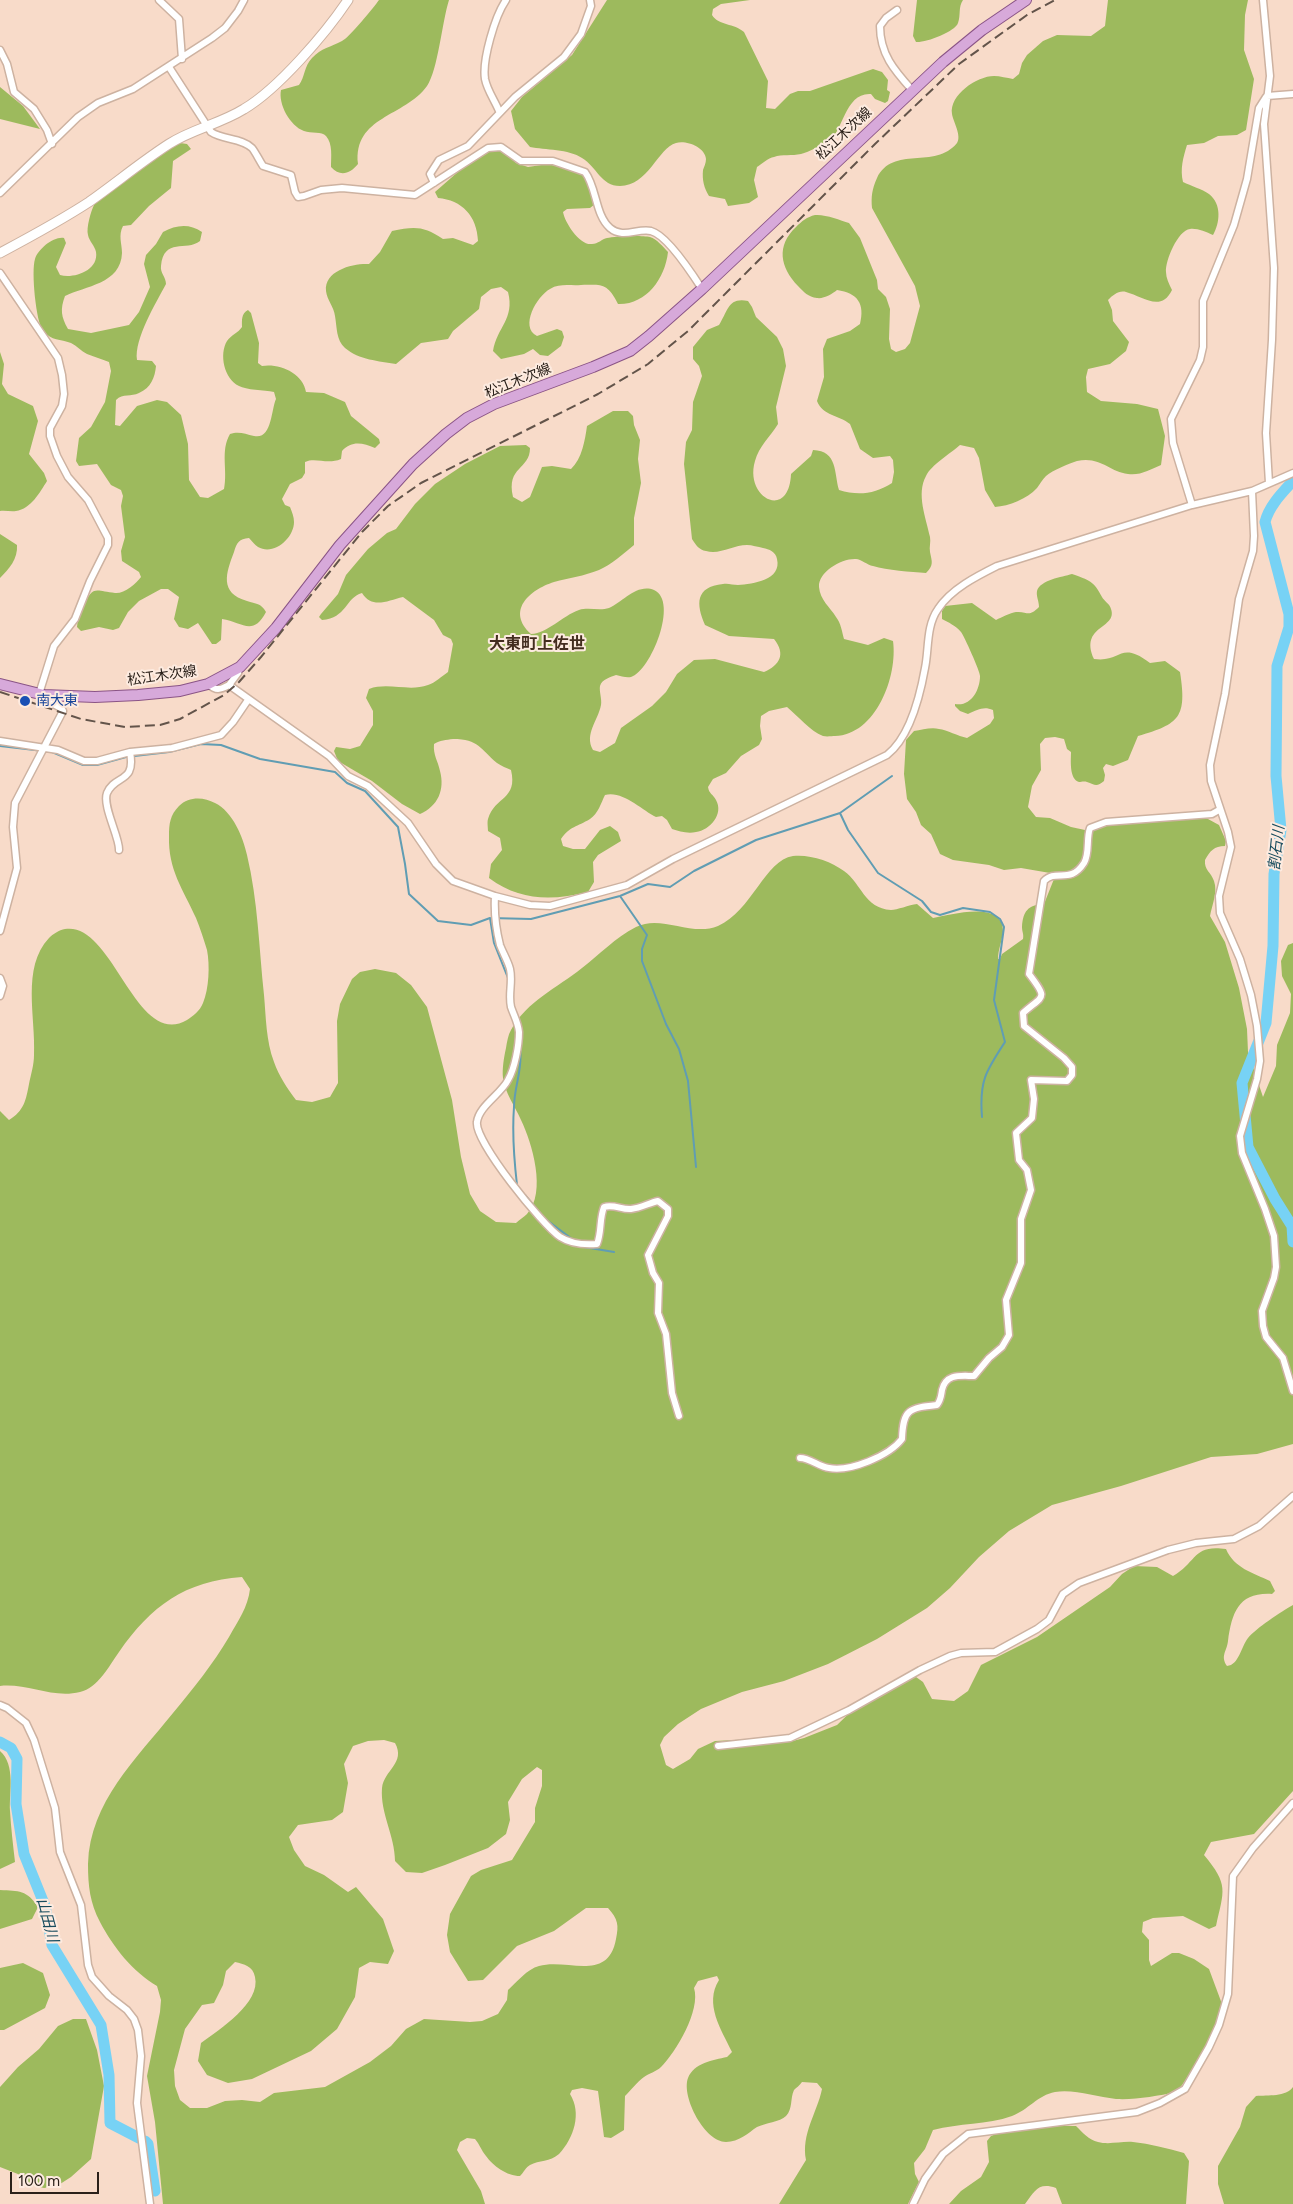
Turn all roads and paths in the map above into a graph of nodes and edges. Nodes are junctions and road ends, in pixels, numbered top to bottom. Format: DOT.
graph roads {
  1 [pos="159,0"];
  2 [pos="244,0"];
  3 [pos="348,0"];
  4 [pos="506,0"];
  5 [pos="590,0"];
  6 [pos="1026,0"];
  7 [pos="1263,0"];
  8 [pos="897,10"];
  9 [pos="0,50"];
  10 [pos="182,59"];
  11 [pos="169,67"];
  12 [pos="912,90"];
  13 [pos="1293,94"];
  14 [pos="1267,96"];
  15 [pos="500,111"];
  16 [pos="207,126"];
  17 [pos="52,144"];
  18 [pos="434,183"];
  19 [pos="0,193"];
  20 [pos="0,253"];
  21 [pos="0,273"];
  22 [pos="702,289"];
  23 [pos="1293,473"];
  24 [pos="1269,483"];
  25 [pos="1252,491"];
  26 [pos="1192,505"];
  27 [pos="240,667"];
  28 [pos="0,684"];
  29 [pos="208,684"];
  30 [pos="229,685"];
  31 [pos="42,694"];
  32 [pos="248,700"];
  33 [pos="0,741"];
  34 [pos="43,750"];
  35 [pos="130,755"];
  36 [pos="1219,810"];
  37 [pos="119,850"];
  38 [pos="495,896"];
  39 [pos="0,931"];
  40 [pos="0,978"];
  41 [pos="0,996"];
  42 [pos="1293,1391"];
  43 [pos="679,1416"];
  44 [pos="800,1458"];
  45 [pos="1293,1496"];
  46 [pos="0,1706"];
  47 [pos="718,1746"];
  48 [pos="1293,1803"];
  49 [pos="150,2204"];
  50 [pos="913,2204"];
  1 -- 10 [label="street"];
  2 -- 10 [label="street"];
  3 -- 16 [label="street"];
  4 -- 15 [label="street"];
  5 -- 15 [label="street"];
  6 -- 12 [label="main road, 松江木次線"];
  7 -- 14 [label="street"];
  8 -- 12 [label="street"];
  9 -- 17 [label="street"];
  10 -- 11 [label="street"];
  11 -- 16 [label="street"];
  11 -- 17 [label="street"];
  12 -- 22 [label="main road, 松江木次線"];
  13 -- 14 [label="street"];
  14 -- 24 [label="street"];
  14 -- 26 [label="street"];
  15 -- 18 [label="street"];
  16 -- 18 [label="street"];
  16 -- 20 [label="street"];
  17 -- 19 [label="street"];
  18 -- 22 [label="street"];
  21 -- 31 [label="street"];
  22 -- 27 [label="main road, 松江木次線"];
  23 -- 24 [label="street"];
  24 -- 25 [label="street"];
  25 -- 26 [label="street"];
  25 -- 36 [label="street"];
  26 -- 38 [label="street"];
  27 -- 29 [label="main road, 松江木次線"];
  27 -- 30 [label="street"];
  28 -- 31 [label="main road, 松江木次線"];
  29 -- 30 [label="street"];
  29 -- 31 [label="main road, 松江木次線"];
  30 -- 32 [label="street"];
  31 -- 34 [label="street"];
  32 -- 35 [label="street"];
  32 -- 38 [label="street"];
  33 -- 34 [label="street"];
  34 -- 35 [label="street"];
  34 -- 39 [label="street"];
  35 -- 37 [label="street"];
  36 -- 42 [label="street"];
  36 -- 44 [label="street"];
  38 -- 43 [label="street"];
  40 -- 41 [label="street"];
  45 -- 47 [label="street"];
  46 -- 49 [label="street"];
  48 -- 50 [label="street"];
}
